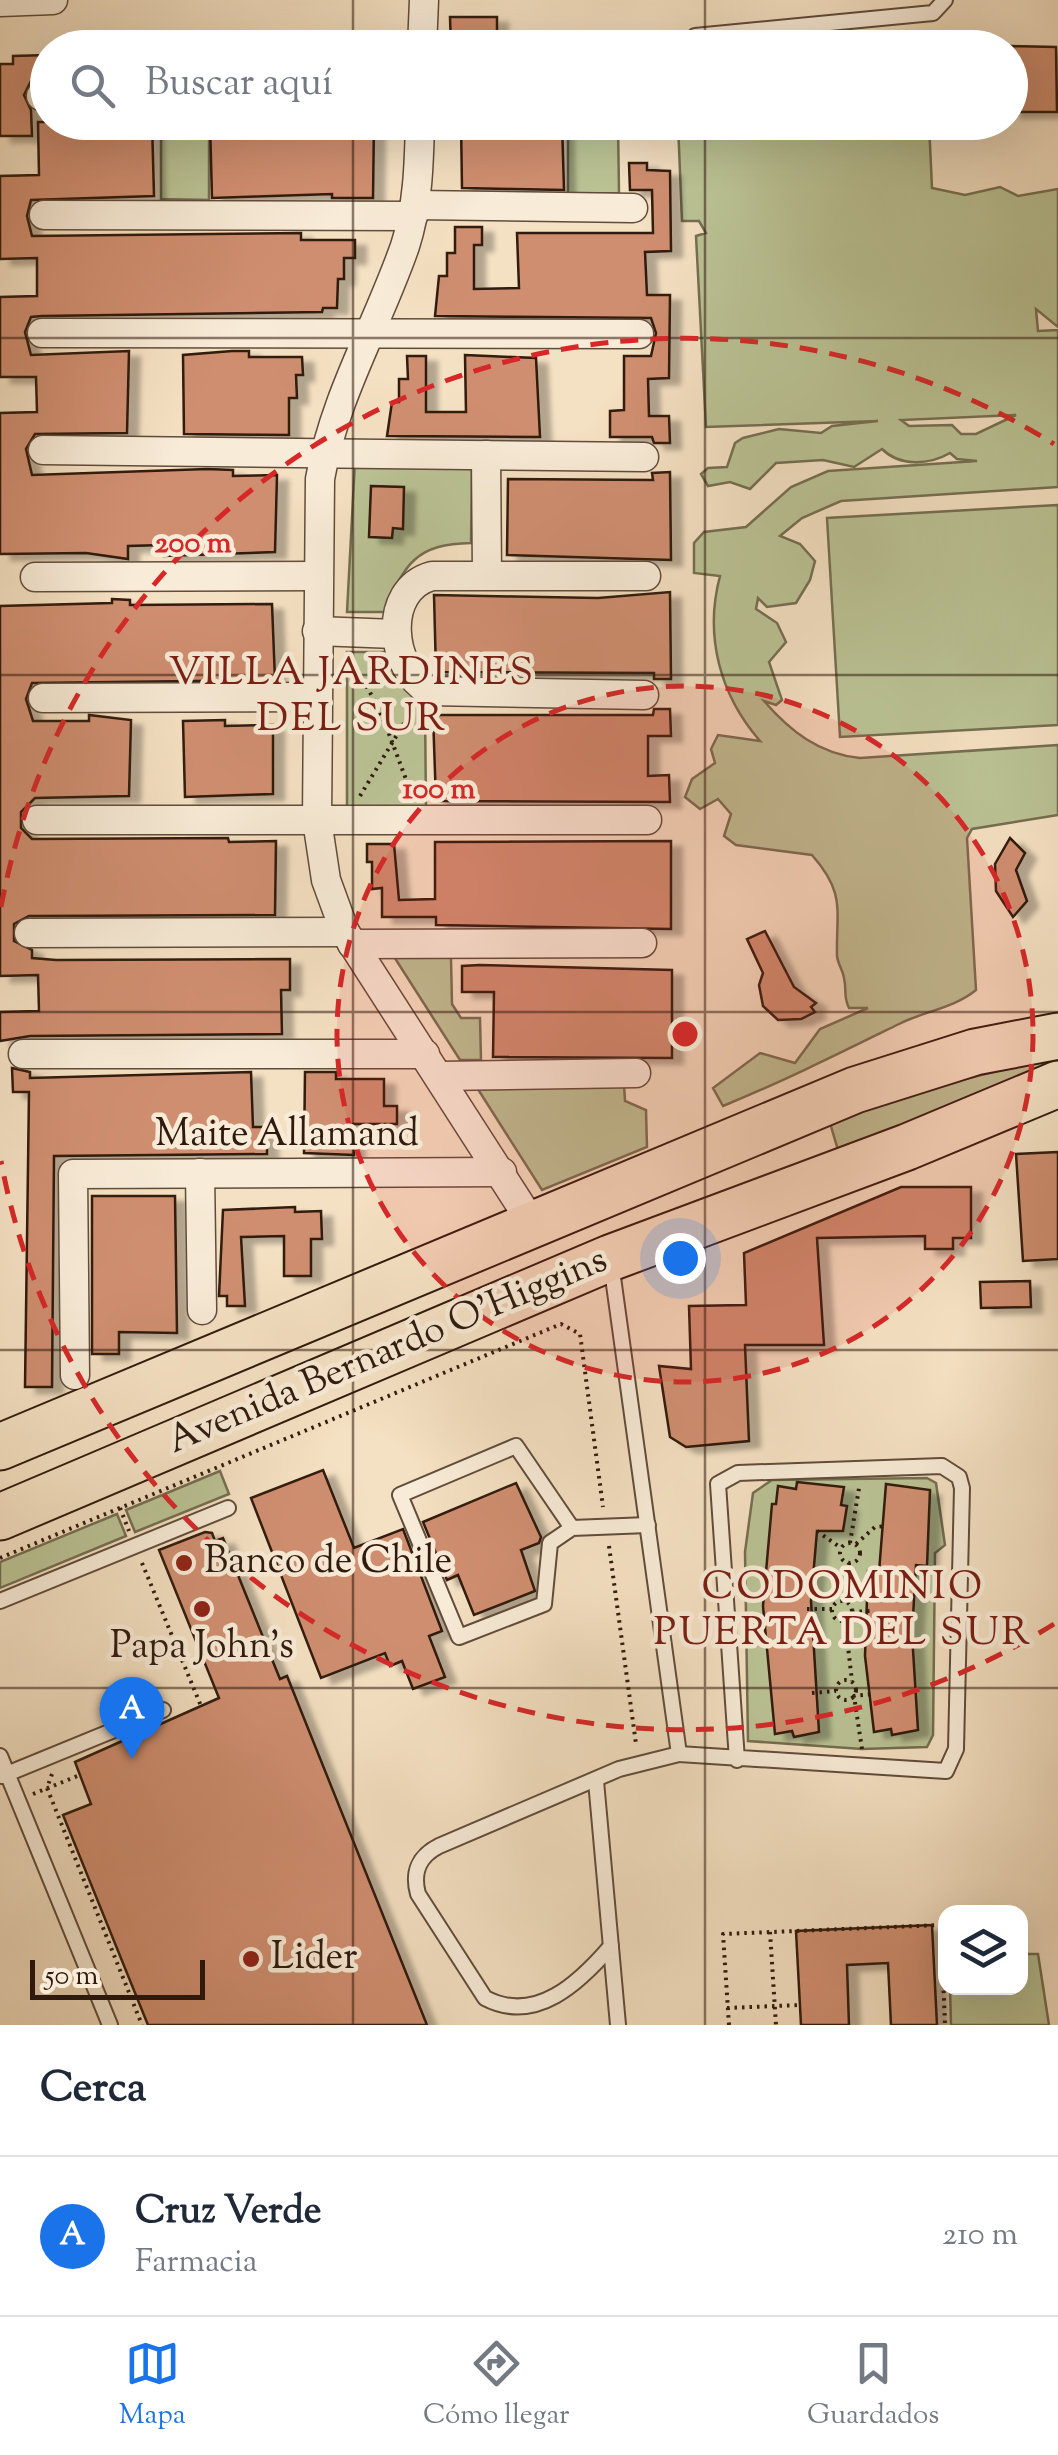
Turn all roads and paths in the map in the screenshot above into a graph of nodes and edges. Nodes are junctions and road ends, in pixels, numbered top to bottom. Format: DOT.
graph roads {
  1 [pos="53,0"];
  2 [pos="424,0"];
  3 [pos="945,0"];
  4 [pos="0,2"];
  5 [pos="423,30"];
  6 [pos="757,30"];
  7 [pos="419,140"];
  8 [pos="634,208"];
  9 [pos="414,210"];
  10 [pos="44,214"];
  11 [pos="42,332"];
  12 [pos="371,332"];
  13 [pos="639,334"];
  14 [pos="43,450"];
  15 [pos="325,453"];
  16 [pos="486,455"];
  17 [pos="644,457"];
  18 [pos="487,575"];
  19 [pos="318,576"];
  20 [pos="646,576"];
  21 [pos="36,577"];
  22 [pos="317,631"];
  23 [pos="395,634"];
  24 [pos="344,656"];
  25 [pos="644,695"];
  26 [pos="316,696"];
  27 [pos="44,698"];
  28 [pos="420,698"];
  29 [pos="394,738"];
  30 [pos="354,804"];
  31 [pos="416,804"];
  32 [pos="38,820"];
  33 [pos="317,820"];
  34 [pos="647,820"];
  35 [pos="29,933"];
  36 [pos="349,938"];
  37 [pos="642,943"];
  38 [pos="1058,1036"];
  39 [pos="24,1054"];
  40 [pos="432,1065"];
  41 [pos="636,1073"];
  42 [pos="1058,1084"];
  43 [pos="766,1126"];
  44 [pos="502,1172"];
  45 [pos="200,1174"];
  46 [pos="793,1192"];
  47 [pos="532,1223"];
  48 [pos="610,1258"];
  49 [pos="202,1310"];
  50 [pos="75,1375"];
  51 [pos="0,1446"];
  52 [pos="861,1478"];
  53 [pos="120,1508"];
  54 [pos="228,1508"];
  55 [pos="0,1517"];
  56 [pos="648,1525"];
  57 [pos="887,1526"];
  58 [pos="572,1528"];
  59 [pos="816,1531"];
  60 [pos="853,1543"];
  61 [pos="136,1546"];
  62 [pos="841,1548"];
  63 [pos="849,1563"];
  64 [pos="0,1602"];
  65 [pos="846,1602"];
  66 [pos="832,1609"];
  67 [pos="807,1610"];
  68 [pos="871,1611"];
  69 [pos="852,1612"];
  70 [pos="845,1621"];
  71 [pos="852,1681"];
  72 [pos="836,1691"];
  73 [pos="812,1693"];
  74 [pos="873,1694"];
  75 [pos="854,1696"];
  76 [pos="201,1706"];
  77 [pos="163,1710"];
  78 [pos="862,1749"];
  79 [pos="58,1753"];
  80 [pos="680,1754"];
  81 [pos="0,1756"];
  82 [pos="737,1760"];
  83 [pos="80,1775"];
  84 [pos="4,1776"];
  85 [pos="596,1781"];
  86 [pos="47,1788"];
  87 [pos="18,1800"];
  88 [pos="770,1932"];
  89 [pos="611,1946"];
  90 [pos="800,2005"];
  91 [pos="775,2006"];
  92 [pos="727,2008"];
  93 [pos="110,2025"];
  94 [pos="142,2025"];
  95 [pos="618,2025"];
  96 [pos="728,2025"];
  97 [pos="776,2025"];
  98 [pos="945,2025"];
  1 -- 4 [label="street"];
  2 -- 5 [label="street"];
  3 -- 6 [label="lane"];
  7 -- 9 [label="street"];
  8 -- 9 [label="street"];
  9 -- 10 [label="street"];
  9 -- 12 [label="street"];
  11 -- 12 [label="street"];
  12 -- 13 [label="street"];
  12 -- 15 [label="street"];
  14 -- 15 [label="street"];
  15 -- 16 [label="street"];
  15 -- 19 [label="street"];
  16 -- 17 [label="street"];
  16 -- 18 [label="street"];
  18 -- 20 [label="street"];
  18 -- 23 [label="street"];
  19 -- 21 [label="street"];
  19 -- 22 [label="street"];
  22 -- 23 [label="street"];
  22 -- 26 [label="street"];
  23 -- 25 [label="street"];
  24 -- 29 [label="path"];
  26 -- 27 [label="street"];
  26 -- 33 [label="street"];
  28 -- 29 [label="path"];
  29 -- 30 [label="path"];
  29 -- 31 [label="path"];
  32 -- 33 [label="street"];
  33 -- 34 [label="street"];
  33 -- 36 [label="street"];
  35 -- 36 [label="street"];
  36 -- 37 [label="street"];
  36 -- 40 [label="street"];
  38 -- 43 [label="main road, Avenida Bernardo O'Higgins"];
  39 -- 40 [label="street"];
  40 -- 41 [label="street"];
  40 -- 44 [label="street"];
  42 -- 46 [label="main road, Avenida Bernardo O'Higgins"];
  43 -- 46 [label="main road"];
  43 -- 47 [label="main road, Avenida Bernardo O'Higgins"];
  44 -- 45 [label="street, Maite Allamand"];
  44 -- 47 [label="street"];
  45 -- 49 [label="street"];
  45 -- 50 [label="street, Maite Allamand"];
  46 -- 48 [label="main road, Avenida Bernardo O'Higgins"];
  47 -- 51 [label="main road, Avenida Bernardo O'Higgins"];
  48 -- 55 [label="main road, Avenida Bernardo O'Higgins"];
  48 -- 56 [label="lane"];
  52 -- 60 [label="path"];
  53 -- 61 [label="path"];
  54 -- 61 [label="lane"];
  56 -- 58 [label="lane"];
  56 -- 80 [label="lane"];
  57 -- 60 [label="path"];
  58 -- 58 [label="lane"];
  59 -- 62 [label="path"];
  60 -- 62 [label="path"];
  60 -- 63 [label="path"];
  61 -- 64 [label="lane"];
  61 -- 76 [label="path"];
  62 -- 63 [label="path"];
  63 -- 65 [label="path"];
  65 -- 66 [label="path"];
  65 -- 69 [label="path"];
  66 -- 67 [label="path"];
  66 -- 70 [label="path"];
  68 -- 69 [label="path"];
  69 -- 70 [label="path"];
  70 -- 71 [label="path"];
  71 -- 72 [label="path"];
  71 -- 75 [label="path"];
  72 -- 73 [label="path"];
  72 -- 75 [label="path"];
  74 -- 75 [label="path"];
  75 -- 78 [label="path"];
  77 -- 79 [label="lane"];
  79 -- 84 [label="lane"];
  79 -- 86 [label="path"];
  80 -- 82 [label="lane"];
  80 -- 85 [label="lane"];
  81 -- 84 [label="lane"];
  82 -- 82 [label="lane"];
  83 -- 86 [label="path"];
  84 -- 87 [label="lane"];
  85 -- 89 [label="lane"];
  85 -- 89 [label="lane"];
  86 -- 87 [label="path"];
  86 -- 94 [label="path"];
  87 -- 93 [label="lane"];
  88 -- 91 [label="path"];
  88 -- 92 [label="path"];
  88 -- 98 [label="path"];
  89 -- 95 [label="lane"];
  90 -- 91 [label="path"];
  91 -- 92 [label="path"];
  91 -- 97 [label="path"];
  92 -- 96 [label="path"];
}
